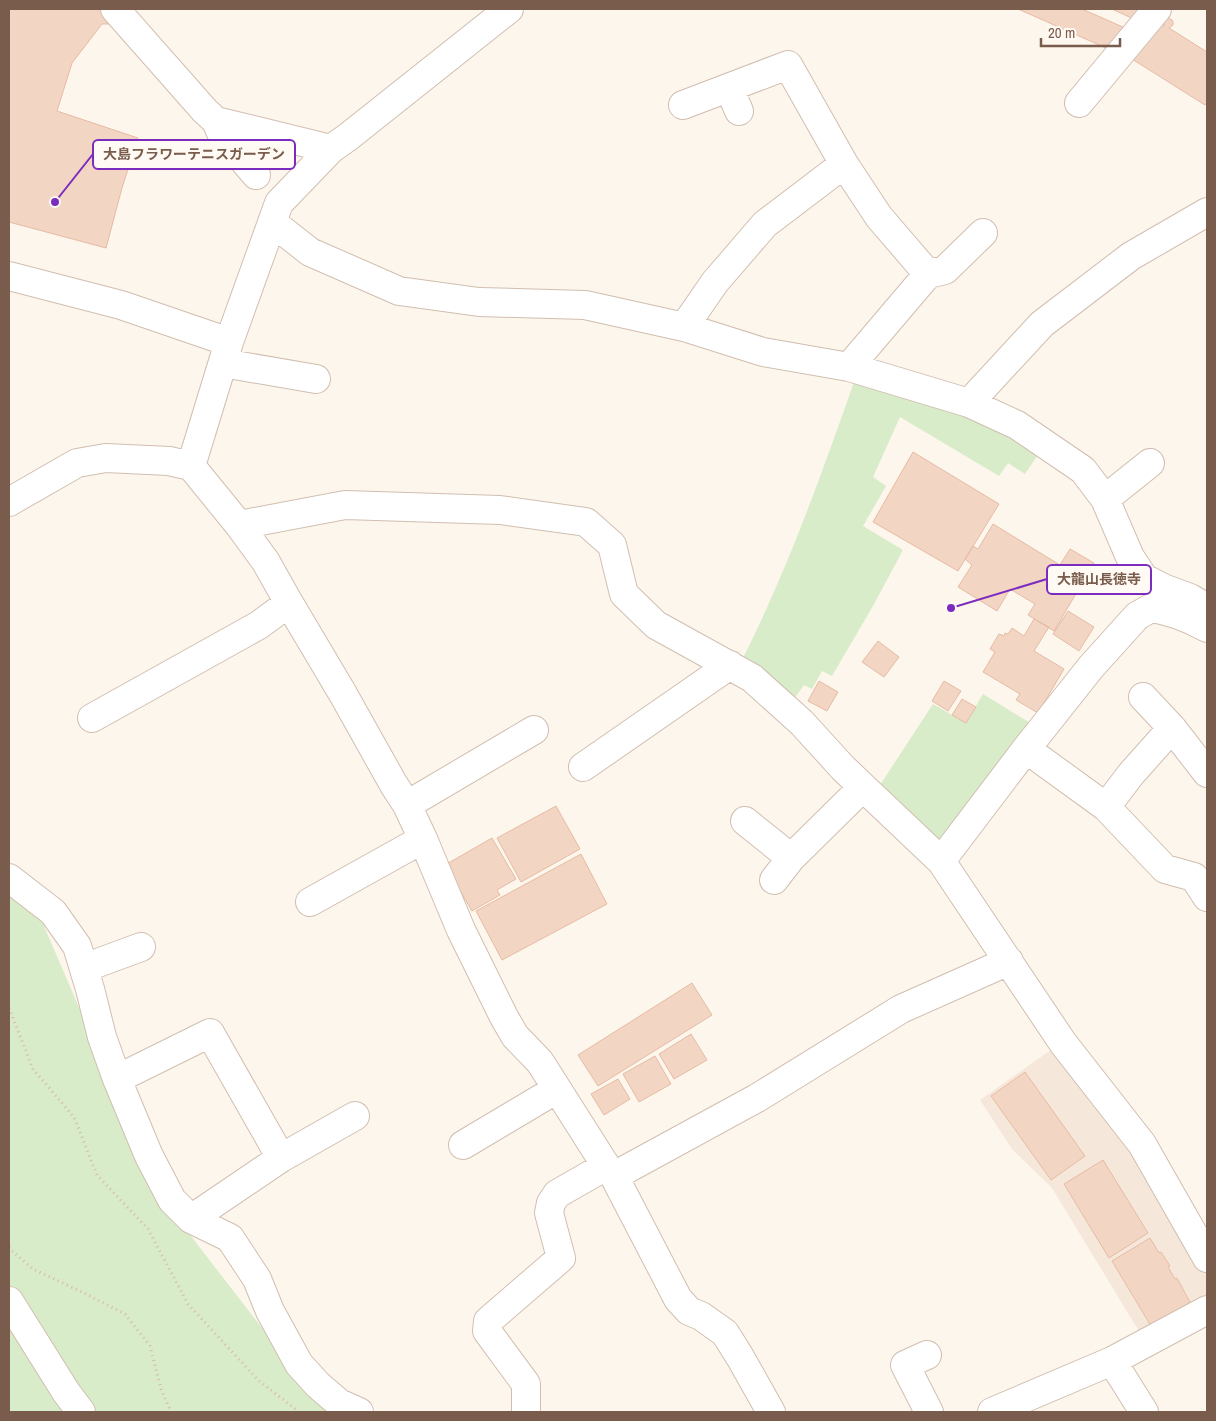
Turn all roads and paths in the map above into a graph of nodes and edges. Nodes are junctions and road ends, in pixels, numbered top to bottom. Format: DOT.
graph roads {
  1 [pos="115,9"];
  2 [pos="509,9"];
  3 [pos="1157,9"];
  4 [pos="1079,103"];
  5 [pos="683,105"];
  6 [pos="216,121"];
  7 [pos="331,149"];
  8 [pos="844,164"];
  9 [pos="256,175"];
  10 [pos="1207,212"];
  11 [pos="272,222"];
  12 [pos="983,233"];
  13 [pos="928,274"];
  14 [pos="9,276"];
  15 [pos="684,327"];
  16 [pos="226,352"];
  17 [pos="849,367"];
  18 [pos="316,379"];
  19 [pos="969,403"];
  20 [pos="1150,463"];
  21 [pos="191,466"];
  22 [pos="1105,499"];
  23 [pos="9,502"];
  24 [pos="239,525"];
  25 [pos="289,603"];
  26 [pos="1207,608"];
  27 [pos="1207,628"];
  28 [pos="730,665"];
  29 [pos="1143,697"];
  30 [pos="92,718"];
  31 [pos="1172,728"];
  32 [pos="534,730"];
  33 [pos="1026,749"];
  34 [pos="583,767"];
  35 [pos="1207,773"];
  36 [pos="863,786"];
  37 [pos="407,805"];
  38 [pos="1106,808"];
  39 [pos="744,821"];
  40 [pos="423,839"];
  41 [pos="791,858"];
  42 [pos="941,861"];
  43 [pos="9,878"];
  44 [pos="774,880"];
  45 [pos="1207,897"];
  46 [pos="310,902"];
  47 [pos="141,947"];
  48 [pos="1009,961"];
  49 [pos="84,968"];
  50 [pos="9,1008"];
  51 [pos="117,1079"];
  52 [pos="557,1089"];
  53 [pos="355,1116"];
  54 [pos="463,1145"];
  55 [pos="281,1158"];
  56 [pos="610,1171"];
  57 [pos="191,1219"];
  58 [pos="9,1247"];
  59 [pos="1207,1258"];
  60 [pos="9,1301"];
  61 [pos="1207,1310"];
  62 [pos="927,1354"];
  63 [pos="1112,1361"];
  64 [pos="81,1412"];
  65 [pos="170,1412"];
  66 [pos="299,1412"];
  67 [pos="359,1412"];
  68 [pos="526,1412"];
  69 [pos="771,1412"];
  70 [pos="929,1412"];
  71 [pos="992,1412"];
  72 [pos="1144,1412"];
  1 -- 6 [label="street"];
  2 -- 7 [label="street"];
  3 -- 4 [label="street"];
  5 -- 8 [label="street"];
  6 -- 7 [label="street"];
  6 -- 9 [label="street"];
  7 -- 11 [label="street"];
  8 -- 13 [label="street"];
  8 -- 15 [label="street"];
  10 -- 19 [label="street"];
  11 -- 15 [label="street"];
  11 -- 16 [label="street"];
  12 -- 13 [label="street"];
  13 -- 17 [label="street"];
  14 -- 16 [label="street"];
  15 -- 17 [label="street"];
  16 -- 18 [label="street"];
  16 -- 21 [label="street"];
  17 -- 19 [label="street"];
  19 -- 22 [label="street"];
  20 -- 22 [label="street"];
  21 -- 23 [label="street"];
  21 -- 24 [label="street"];
  22 -- 26 [label="street"];
  24 -- 25 [label="street"];
  24 -- 28 [label="street"];
  25 -- 30 [label="street"];
  25 -- 37 [label="street"];
  27 -- 33 [label="street"];
  28 -- 34 [label="street"];
  28 -- 36 [label="street"];
  29 -- 31 [label="street"];
  31 -- 35 [label="street"];
  31 -- 38 [label="street"];
  32 -- 37 [label="street"];
  33 -- 38 [label="street"];
  33 -- 42 [label="street"];
  36 -- 41 [label="street"];
  36 -- 42 [label="street"];
  37 -- 40 [label="street"];
  38 -- 45 [label="street"];
  39 -- 41 [label="street"];
  40 -- 46 [label="street"];
  40 -- 52 [label="street"];
  41 -- 44 [label="street"];
  42 -- 48 [label="street"];
  43 -- 49 [label="street"];
  47 -- 49 [label="street"];
  48 -- 56 [label="street"];
  48 -- 59 [label="street"];
  49 -- 51 [label="street"];
  50 -- 66 [label="path"];
  51 -- 55 [label="street"];
  51 -- 57 [label="street"];
  52 -- 54 [label="street"];
  52 -- 56 [label="street"];
  53 -- 55 [label="street"];
  55 -- 57 [label="street"];
  56 -- 68 [label="street"];
  56 -- 69 [label="street"];
  57 -- 67 [label="street"];
  58 -- 65 [label="path"];
  60 -- 64 [label="street"];
  61 -- 63 [label="street"];
  62 -- 70 [label="street"];
  63 -- 71 [label="street"];
  63 -- 72 [label="street"];
}
